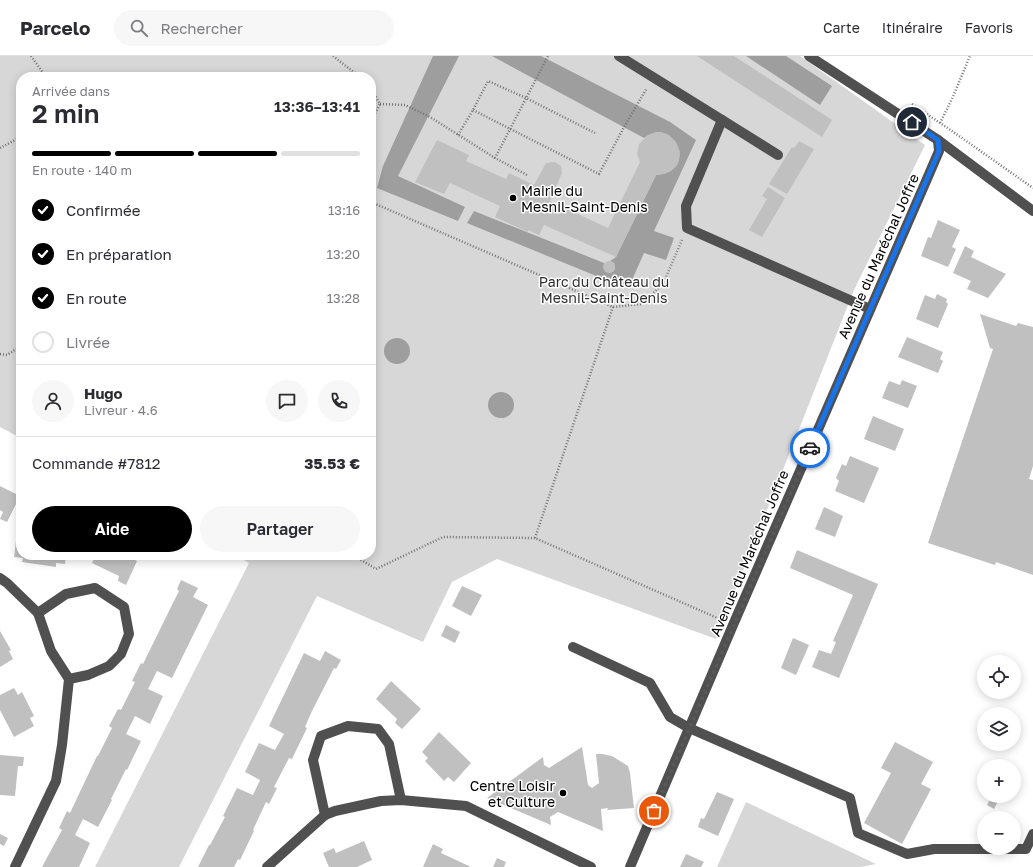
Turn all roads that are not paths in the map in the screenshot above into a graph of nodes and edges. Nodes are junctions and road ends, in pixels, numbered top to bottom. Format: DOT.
graph roads {
  1 [pos="618,56"];
  2 [pos="809,56"];
  3 [pos="722,120"];
  4 [pos="938,140"];
  5 [pos="778,156"];
  6 [pos="1033,211"];
  7 [pos="870,309"];
  8 [pos="0,578"];
  9 [pos="38,613"];
  10 [pos="573,647"];
  11 [pos="69,679"];
  12 [pos="689,728"];
  13 [pos="401,800"];
  14 [pos="326,815"];
  15 [pos="1033,834"];
  16 [pos="15,867"];
  17 [pos="267,867"];
  18 [pos="590,867"];
  19 [pos="630,867"];
  1 -- 3 [label="street"];
  2 -- 4 [label="street"];
  3 -- 5 [label="street"];
  3 -- 7 [label="street"];
  4 -- 6 [label="street"];
  4 -- 7 [label="street, Avenue du Maréchal Joffre"];
  7 -- 12 [label="street, Avenue du Maréchal Joffre"];
  8 -- 9 [label="street"];
  9 -- 11 [label="street"];
  9 -- 11 [label="street"];
  10 -- 12 [label="street"];
  11 -- 16 [label="street"];
  12 -- 15 [label="street"];
  12 -- 19 [label="street, Avenue du Maréchal Joffre"];
  13 -- 14 [label="street"];
  13 -- 14 [label="street"];
  13 -- 18 [label="street"];
  14 -- 17 [label="street"];
}
